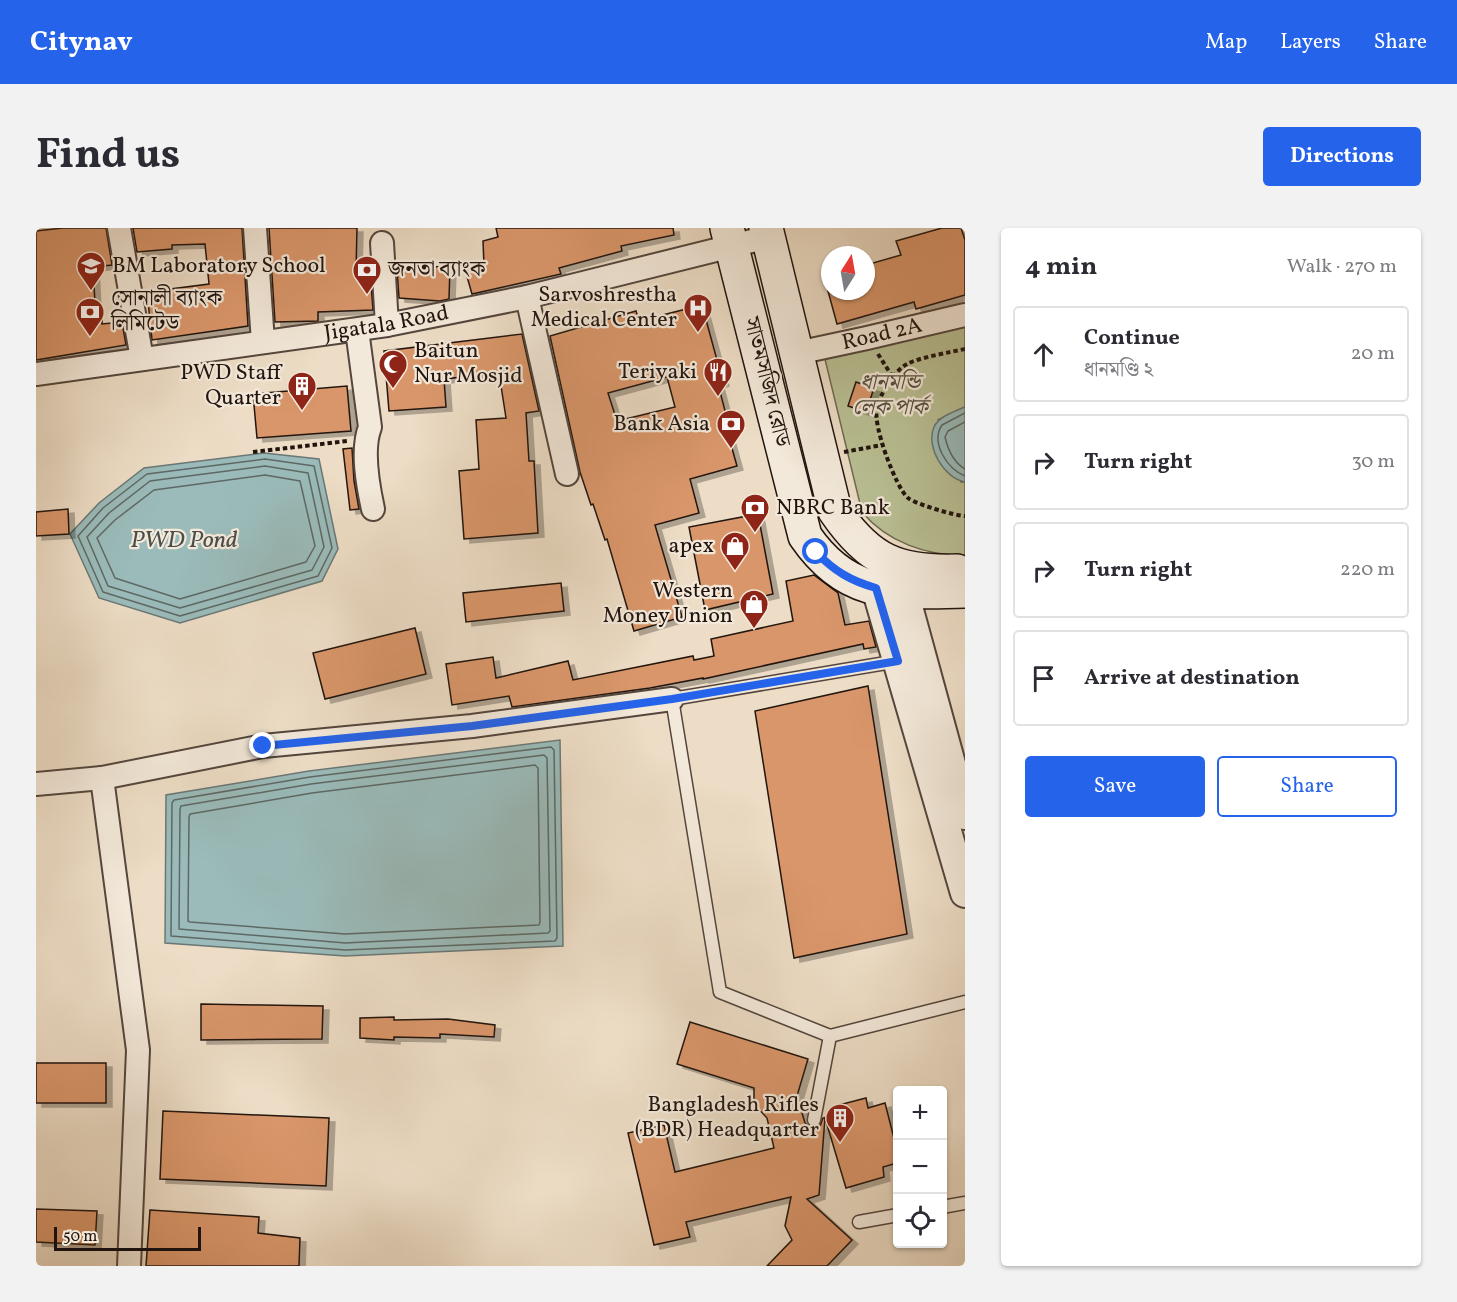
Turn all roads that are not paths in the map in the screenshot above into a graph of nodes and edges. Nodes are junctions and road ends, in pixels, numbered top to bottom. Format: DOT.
graph roads {
  1 [pos="119,228"];
  2 [pos="255,228"];
  3 [pos="767,232"];
  4 [pos="729,237"];
  5 [pos="382,243"];
  6 [pos="527,297"];
  7 [pos="965,315"];
  8 [pos="387,325"];
  9 [pos="357,330"];
  10 [pos="263,342"];
  11 [pos="797,353"];
  12 [pos="142,360"];
  13 [pos="36,374"];
  14 [pos="567,474"];
  15 [pos="373,510"];
  16 [pos="965,571"];
  17 [pos="891,582"];
  18 [pos="965,591"];
  19 [pos="898,661"];
  20 [pos="672,699"];
  21 [pos="102,778"];
  22 [pos="36,784"];
  23 [pos="965,815"];
  24 [pos="965,893"];
  25 [pos="965,1002"];
  26 [pos="830,1036"];
  27 [pos="814,1120"];
  28 [pos="965,1203"];
  29 [pos="947,1206"];
  30 [pos="893,1216"];
  31 [pos="859,1222"];
  32 [pos="129,1266"];
  1 -- 12 [label="street"];
  2 -- 10 [label="street"];
  3 -- 4 [label="street, Jigatala Road"];
  3 -- 11 [label="main road, সাতমসজিদ রোড"];
  4 -- 6 [label="street, Jigatala Road"];
  4 -- 17 [label="main road, সাতমসজিদ রোড"];
  5 -- 8 [label="street"];
  6 -- 8 [label="street, Jigatala Road"];
  6 -- 14 [label="street"];
  7 -- 11 [label="street, Road 2A"];
  8 -- 9 [label="street, Jigatala Road"];
  9 -- 10 [label="street, Jigatala Road"];
  9 -- 15 [label="street"];
  10 -- 12 [label="street, Jigatala Road"];
  11 -- 17 [label="main road, সাতমসজিদ রোড"];
  12 -- 13 [label="street, Jigatala Road"];
  16 -- 17 [label="main road"];
  17 -- 18 [label="main road"];
  17 -- 19 [label="street"];
  17 -- 23 [label="street"];
  19 -- 20 [label="lane"];
  19 -- 24 [label="street"];
  20 -- 21 [label="street"];
  20 -- 26 [label="lane"];
  21 -- 22 [label="street"];
  21 -- 32 [label="street"];
  25 -- 26 [label="lane"];
  26 -- 27 [label="lane"];
  28 -- 29 [label="lane"];
  30 -- 31 [label="lane"];
}
